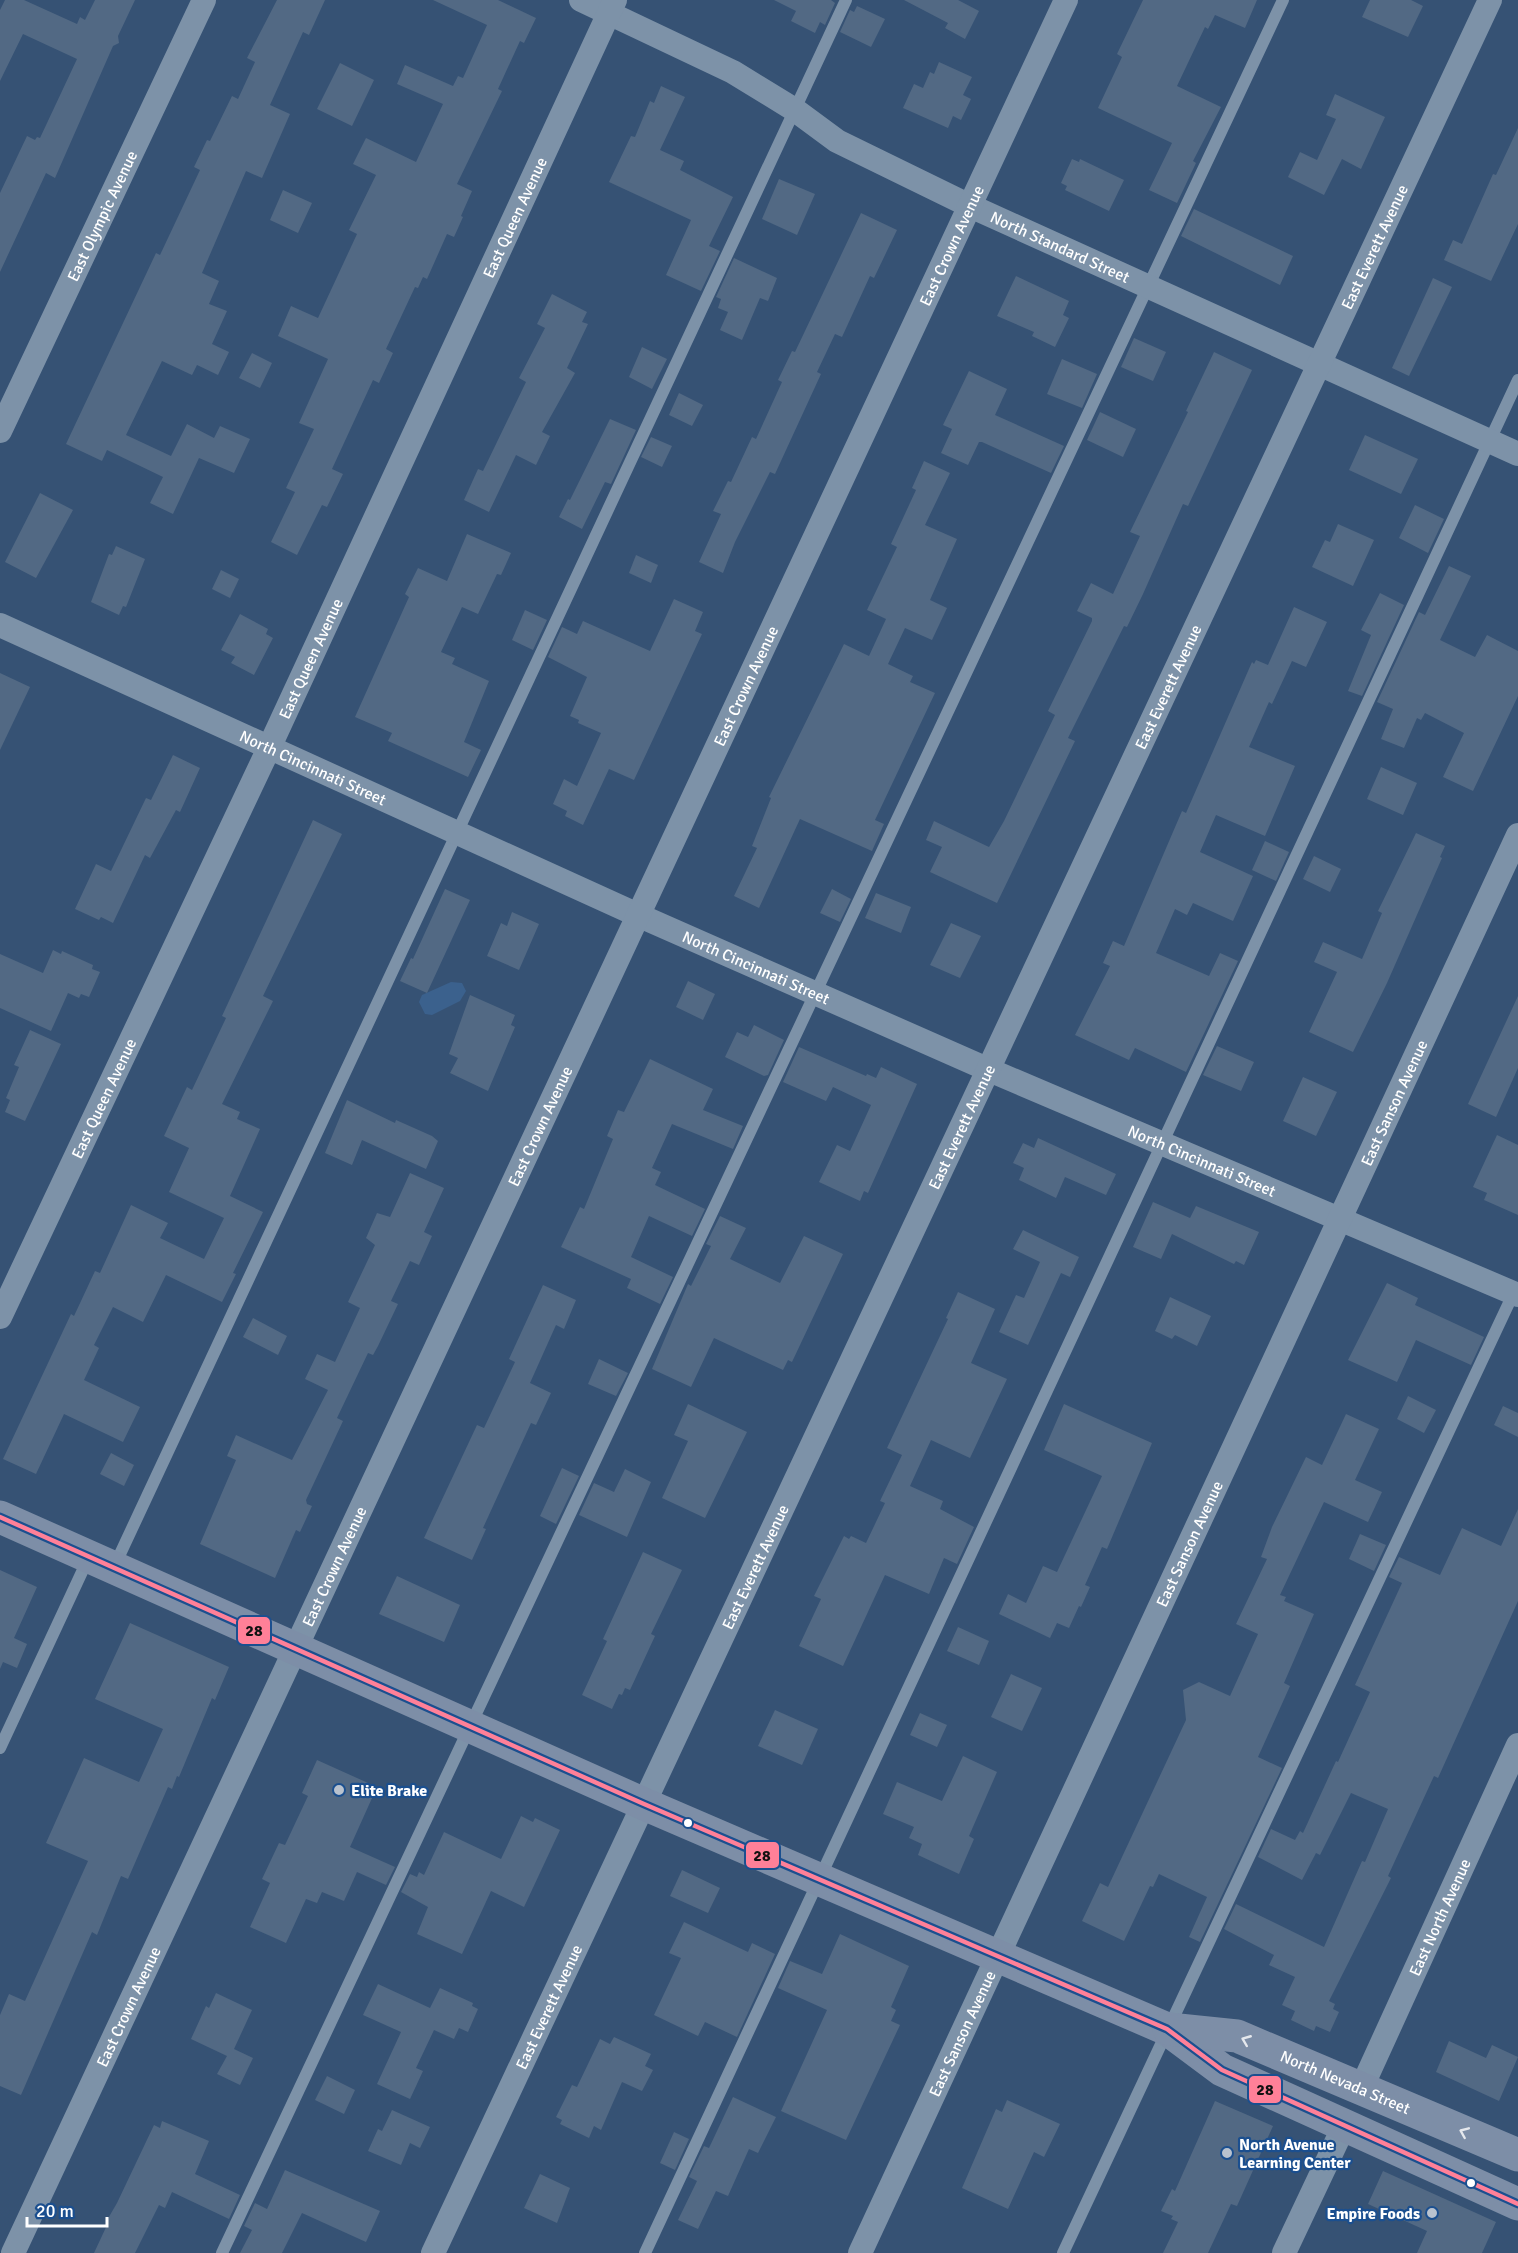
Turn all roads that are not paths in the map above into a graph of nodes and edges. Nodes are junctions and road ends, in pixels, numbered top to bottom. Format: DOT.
graph roads {
  1 [pos="204,0"];
  2 [pos="581,0"];
  3 [pos="846,0"];
  4 [pos="1066,0"];
  5 [pos="1283,0"];
  6 [pos="1490,0"];
  7 [pos="612,6"];
  8 [pos="795,110"];
  9 [pos="968,205"];
  10 [pos="1149,286"];
  11 [pos="1319,363"];
  12 [pos="1518,380"];
  13 [pos="0,431"];
  14 [pos="1489,441"];
  15 [pos="1518,454"];
  16 [pos="0,625"];
  17 [pos="269,748"];
  18 [pos="458,833"];
  19 [pos="1518,836"];
  20 [pos="640,916"];
  21 [pos="814,992"];
  22 [pos="987,1069"];
  23 [pos="1163,1144"];
  24 [pos="1338,1218"];
  25 [pos="1516,1291"];
  26 [pos="0,1317"];
  27 [pos="0,1517"];
  28 [pos="101,1563"];
  29 [pos="295,1650"];
  30 [pos="469,1727"];
  31 [pos="1518,1745"];
  32 [pos="0,1748"];
  33 [pos="644,1804"];
  34 [pos="820,1880"];
  35 [pos="997,1957"];
  36 [pos="1167,2029"];
  37 [pos="1361,2090"];
  38 [pos="1344,2126"];
  39 [pos="1518,2155"];
  40 [pos="1518,2204"];
  41 [pos="13,2253"];
  42 [pos="222,2253"];
  43 [pos="433,2253"];
  44 [pos="645,2253"];
  45 [pos="860,2253"];
  46 [pos="1063,2253"];
  47 [pos="1284,2253"];
  1 -- 13 [label="street, East Olympic Avenue"];
  2 -- 7 [label="street, North Standard Street"];
  3 -- 8 [label="lane"];
  4 -- 9 [label="street, East Crown Avenue"];
  5 -- 10 [label="lane"];
  6 -- 11 [label="street, East Everett Avenue"];
  7 -- 8 [label="street, North Standard Street"];
  7 -- 17 [label="street, East Queen Avenue"];
  8 -- 9 [label="street, North Standard Street"];
  8 -- 18 [label="lane"];
  9 -- 10 [label="street, North Standard Street"];
  9 -- 20 [label="street, East Crown Avenue"];
  10 -- 11 [label="street, North Standard Street"];
  10 -- 21 [label="lane"];
  11 -- 14 [label="street, North Standard Street"];
  11 -- 22 [label="street, East Everett Avenue"];
  12 -- 14 [label="lane"];
  14 -- 15 [label="street, North Standard Street"];
  14 -- 23 [label="lane"];
  16 -- 17 [label="street, North Cincinnati Street"];
  17 -- 18 [label="street, North Cincinnati Street"];
  17 -- 26 [label="street, East Queen Avenue"];
  18 -- 20 [label="street, North Cincinnati Street"];
  18 -- 28 [label="lane"];
  19 -- 24 [label="street, East Sanson Avenue"];
  20 -- 21 [label="street, North Cincinnati Street"];
  20 -- 29 [label="street, East Crown Avenue"];
  21 -- 22 [label="street, North Cincinnati Street"];
  21 -- 30 [label="lane"];
  22 -- 23 [label="street, North Cincinnati Street"];
  22 -- 33 [label="street, East Everett Avenue"];
  23 -- 24 [label="street, North Cincinnati Street"];
  23 -- 34 [label="lane"];
  24 -- 25 [label="street, North Cincinnati Street"];
  24 -- 35 [label="street, East Sanson Avenue"];
  25 -- 36 [label="lane"];
  27 -- 28 [label="main road, North Nevada Street"];
  28 -- 29 [label="main road, North Nevada Street"];
  28 -- 32 [label="lane"];
  29 -- 30 [label="main road, North Nevada Street"];
  29 -- 41 [label="street, East Crown Avenue"];
  30 -- 33 [label="main road, North Nevada Street"];
  30 -- 42 [label="lane"];
  31 -- 37 [label="street, East North Avenue"];
  33 -- 34 [label="main road, North Nevada Street"];
  33 -- 43 [label="street, East Everett Avenue"];
  34 -- 35 [label="main road, North Nevada Street"];
  34 -- 44 [label="lane"];
  35 -- 36 [label="main road, North Nevada Street"];
  35 -- 45 [label="street, East Sanson Avenue"];
  37 -- 36 [label="main road, North Nevada Street, one-way"];
  36 -- 38 [label="main road, North Nevada Street"];
  36 -- 46 [label="lane"];
  39 -- 37 [label="main road, North Nevada Street, one-way"];
  38 -- 40 [label="main road, North Nevada Street"];
  38 -- 47 [label="street"];
}
